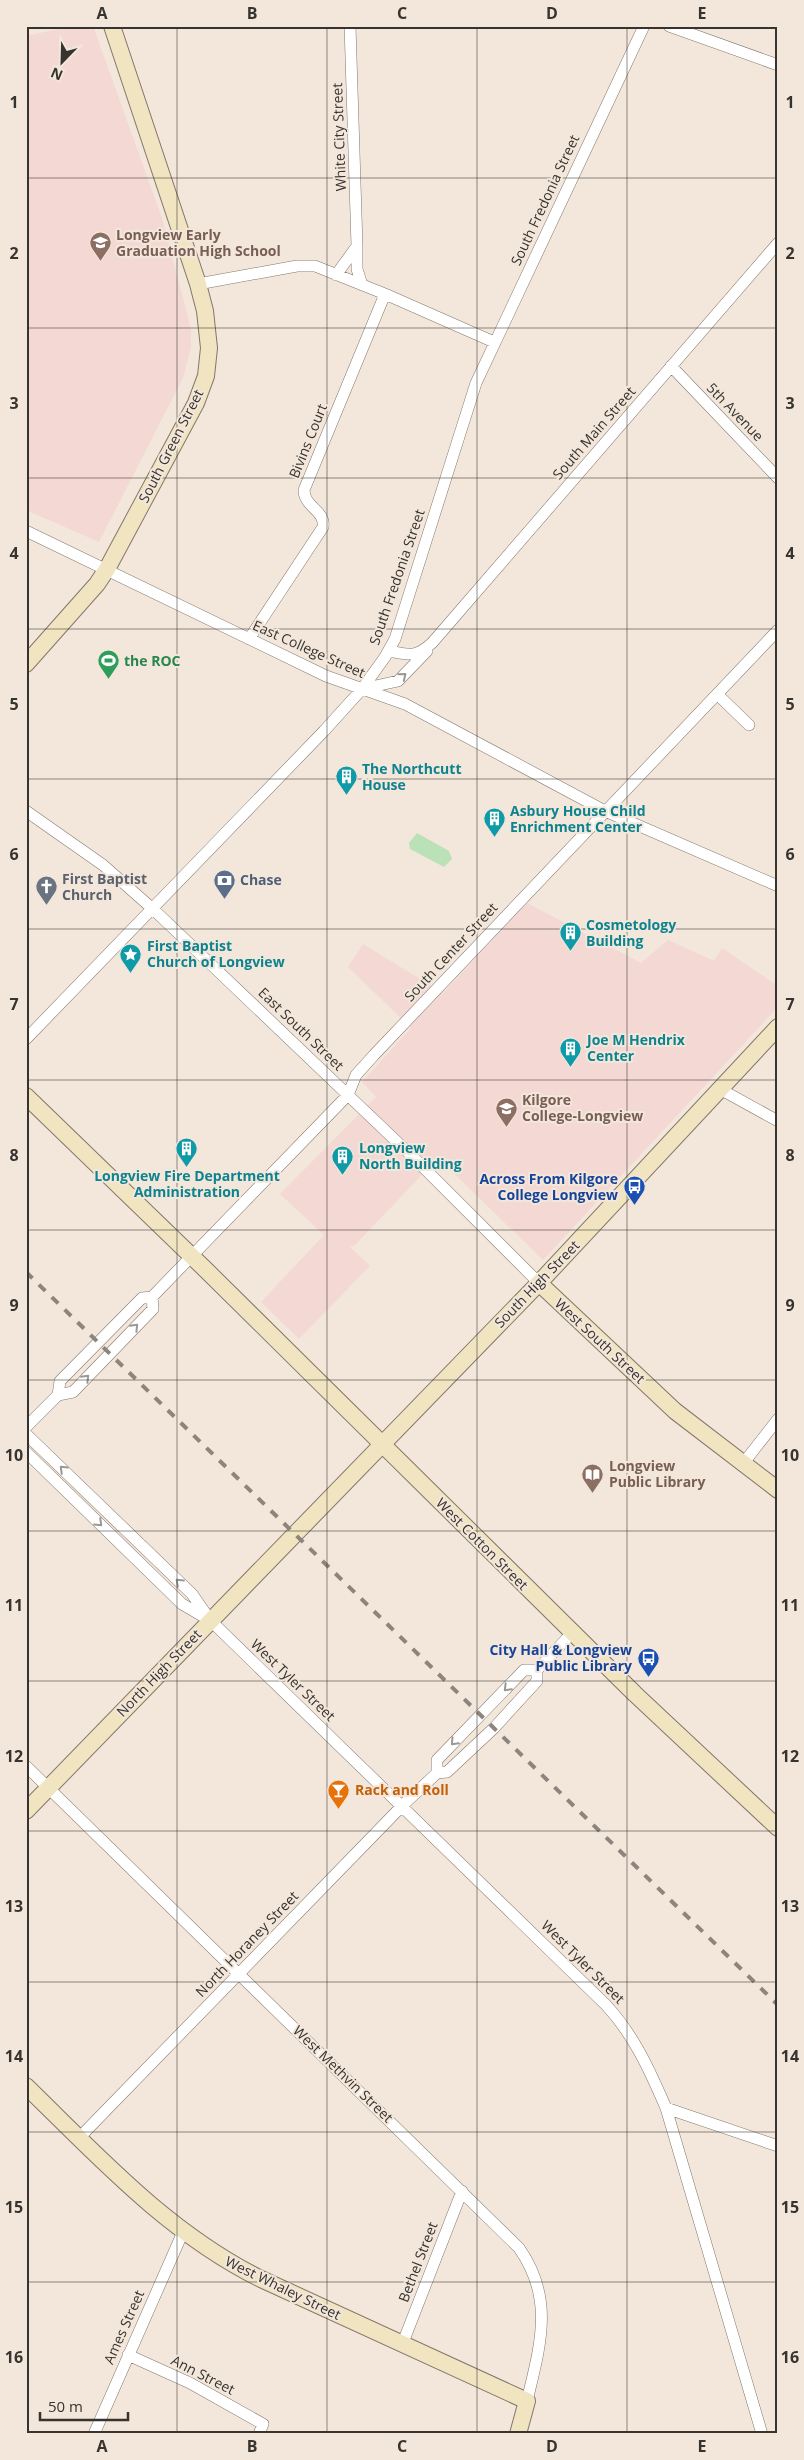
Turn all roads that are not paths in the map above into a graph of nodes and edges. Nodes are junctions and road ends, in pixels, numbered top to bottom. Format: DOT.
graph roads {
  1 [pos="112,26"];
  2 [pos="350,26"];
  3 [pos="644,26"];
  4 [pos="669,26"];
  5 [pos="778,65"];
  6 [pos="778,242"];
  7 [pos="357,246"];
  8 [pos="336,275"];
  9 [pos="198,284"];
  10 [pos="362,285"];
  11 [pos="385,294"];
  12 [pos="494,342"];
  13 [pos="671,366"];
  14 [pos="778,478"];
  15 [pos="26,531"];
  16 [pos="108,569"];
  17 [pos="778,630"];
  18 [pos="249,639"];
  19 [pos="432,643"];
  20 [pos="389,651"];
  21 [pos="26,664"];
  22 [pos="362,689"];
  23 [pos="717,694"];
  24 [pos="750,725"];
  25 [pos="26,811"];
  26 [pos="605,811"];
  27 [pos="778,886"];
  28 [pos="154,910"];
  29 [pos="778,1027"];
  30 [pos="26,1039"];
  31 [pos="720,1089"];
  32 [pos="348,1095"];
  33 [pos="26,1096"];
  34 [pos="778,1120"];
  35 [pos="191,1255"];
  36 [pos="539,1283"];
  37 [pos="152,1297"];
  38 [pos="58,1395"];
  39 [pos="778,1419"];
  40 [pos="26,1427"];
  41 [pos="26,1434"];
  42 [pos="382,1446"];
  43 [pos="26,1452"];
  44 [pos="742,1465"];
  45 [pos="778,1490"];
  46 [pos="292,1537"];
  47 [pos="210,1620"];
  48 [pos="572,1633"];
  49 [pos="536,1670"];
  50 [pos="26,1766"];
  51 [pos="437,1772"];
  52 [pos="48,1788"];
  53 [pos="402,1806"];
  54 [pos="26,1811"];
  55 [pos="778,1828"];
  56 [pos="239,1973"];
  57 [pos="26,2086"];
  58 [pos="666,2108"];
  59 [pos="79,2138"];
  60 [pos="778,2146"];
  61 [pos="462,2191"];
  62 [pos="182,2232"];
  63 [pos="402,2345"];
  64 [pos="128,2355"];
  65 [pos="527,2401"];
  66 [pos="261,2429"];
  67 [pos="94,2434"];
  68 [pos="518,2434"];
  69 [pos="762,2434"];
  1 -- 9 [label="main road, South Green Street"];
  2 -- 7 [label="street, White City Street"];
  3 -- 12 [label="street, South Fredonia Street"];
  4 -- 5 [label="street"];
  6 -- 13 [label="street, South Main Street"];
  7 -- 8 [label="street"];
  7 -- 10 [label="street, White City Street"];
  8 -- 9 [label="street"];
  8 -- 10 [label="street"];
  9 -- 16 [label="main road, South Green Street"];
  10 -- 11 [label="street"];
  11 -- 12 [label="street"];
  11 -- 18 [label="street, Bivins Court"];
  12 -- 20 [label="street, South Fredonia Street"];
  13 -- 14 [label="street, 5th Avenue"];
  13 -- 19 [label="street, South Main Street"];
  15 -- 16 [label="street, East College Street"];
  16 -- 18 [label="street, East College Street"];
  16 -- 21 [label="main road, South Green Street"];
  17 -- 23 [label="street, South Center Street"];
  18 -- 22 [label="street, East College Street"];
  19 -- 20 [label="street, South Main Street"];
  22 -- 19 [label="street, South Main Street, one-way"];
  20 -- 22 [label="street, South Fredonia Street"];
  22 -- 26 [label="street, East College Street"];
  22 -- 28 [label="street, South Fredonia Street"];
  23 -- 24 [label="street"];
  23 -- 26 [label="street, South Center Street"];
  25 -- 28 [label="street, East South Street"];
  26 -- 27 [label="street, East College Street"];
  26 -- 32 [label="street, South Center Street"];
  28 -- 30 [label="street, South Fredonia Street"];
  28 -- 32 [label="street, East South Street"];
  29 -- 31 [label="main road, South High Street"];
  31 -- 34 [label="street"];
  31 -- 36 [label="main road, South High Street"];
  32 -- 35 [label="street, South Center Street"];
  32 -- 36 [label="street, West South Street"];
  33 -- 35 [label="main road, West Cotton Street"];
  35 -- 37 [label="street, South Center Street"];
  35 -- 42 [label="main road, West Cotton Street"];
  36 -- 42 [label="main road, South High Street"];
  36 -- 44 [label="main road, West South Street"];
  37 -- 38 [label="street, South Center Street"];
  38 -- 37 [label="street, South Center Street, one-way"];
  38 -- 40 [label="street"];
  39 -- 44 [label="street"];
  47 -- 41 [label="street, West Tyler Street, one-way"];
  42 -- 46 [label="main road, South High Street"];
  42 -- 48 [label="main road, West Cotton Street"];
  43 -- 47 [label="street, West Tyler Street, one-way"];
  44 -- 45 [label="main road, West South Street"];
  46 -- 47 [label="main road, North High Street"];
  47 -- 52 [label="main road, North High Street"];
  47 -- 53 [label="street, West Tyler Street"];
  48 -- 49 [label="street"];
  48 -- 55 [label="main road, West Cotton Street"];
  49 -- 51 [label="street, North Horaney Street"];
  49 -- 51 [label="street, North Horaney Street, one-way"];
  50 -- 52 [label="street, West Methvin Street"];
  51 -- 53 [label="street, North Horaney Street"];
  52 -- 54 [label="main road, North High Street"];
  52 -- 56 [label="street, West Methvin Street"];
  53 -- 56 [label="street, North Horaney Street"];
  53 -- 58 [label="street, West Tyler Street"];
  56 -- 59 [label="street, North Horaney Street"];
  56 -- 61 [label="street, West Methvin Street"];
  57 -- 59 [label="main road, West Whaley Street"];
  58 -- 60 [label="street"];
  58 -- 69 [label="street, West Tyler Street"];
  59 -- 62 [label="main road, West Whaley Street"];
  61 -- 63 [label="street, Bethel Street"];
  61 -- 65 [label="street, West Methvin Street"];
  62 -- 63 [label="main road, West Whaley Street"];
  62 -- 64 [label="street, Ames Street"];
  63 -- 65 [label="main road, West Whaley Street"];
  64 -- 66 [label="street, Ann Street"];
  64 -- 67 [label="street, Ames Street"];
  65 -- 68 [label="main road, West Methvin Street"];
}
